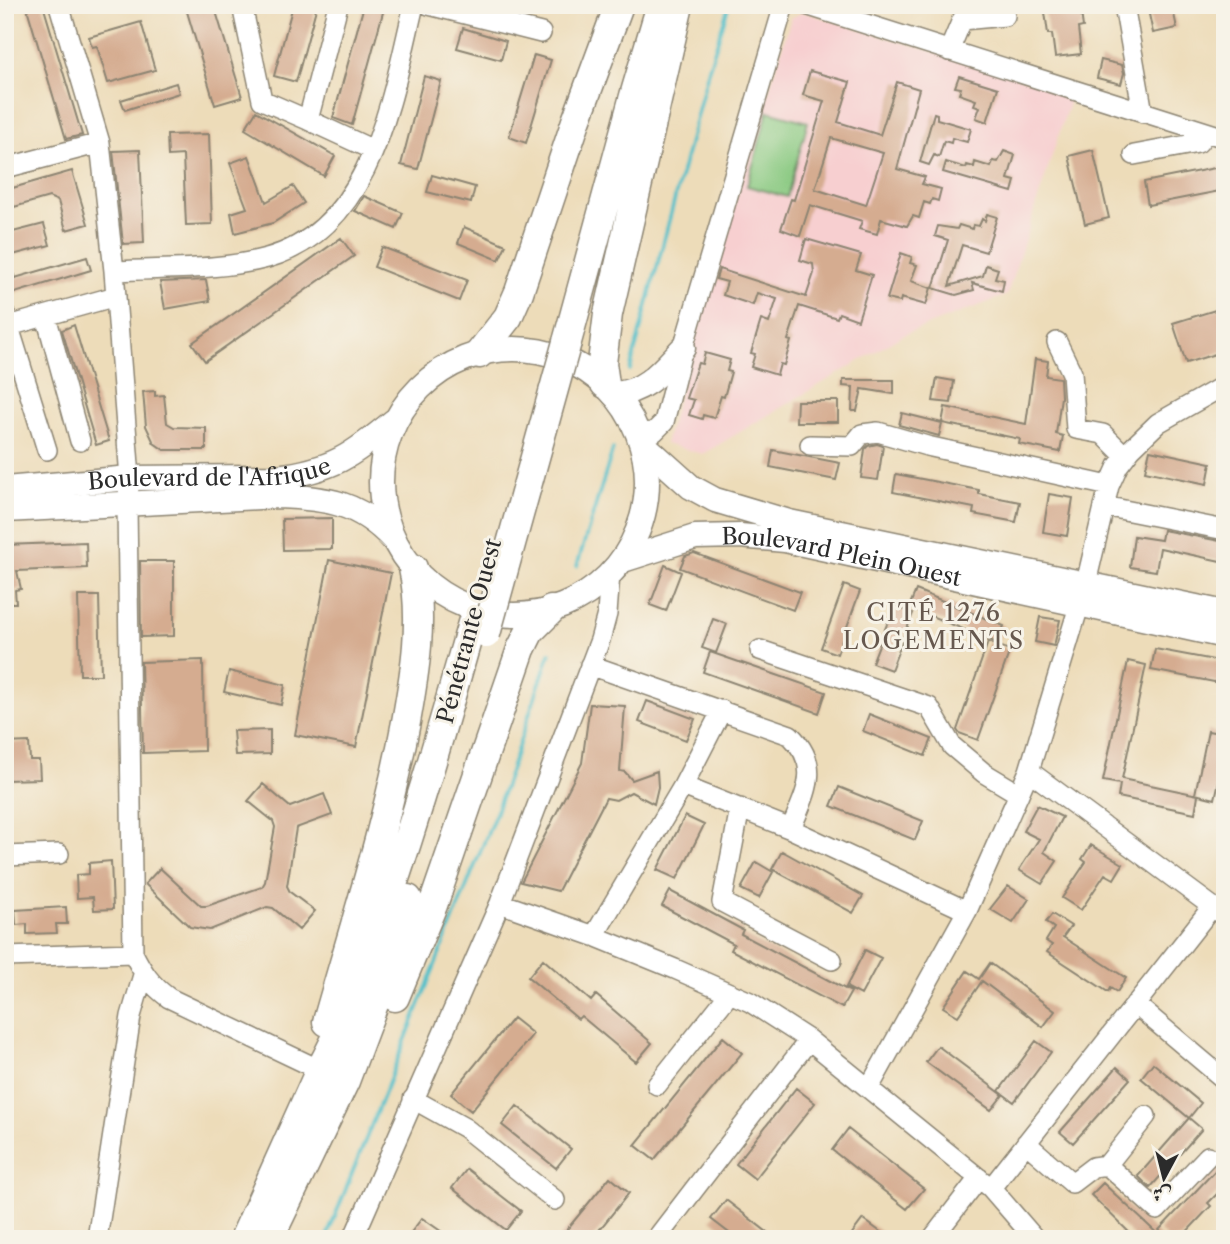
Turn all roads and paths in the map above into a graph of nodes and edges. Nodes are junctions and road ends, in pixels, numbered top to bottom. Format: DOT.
graph roads {
  1 [pos="59,5"];
  2 [pos="338,5"];
  3 [pos="414,5"];
  4 [pos="429,5"];
  5 [pos="619,5"];
  6 [pos="643,5"];
  7 [pos="661,5"];
  8 [pos="679,5"];
  9 [pos="784,5"];
  10 [pos="806,5"];
  11 [pos="1124,5"];
  12 [pos="244,15"];
  13 [pos="1005,16"];
  14 [pos="541,33"];
  15 [pos="949,51"];
  16 [pos="1143,113"];
  17 [pos="308,120"];
  18 [pos="1215,135"];
  19 [pos="100,143"];
  20 [pos="373,150"];
  21 [pos="1134,155"];
  22 [pos="5,168"];
  23 [pos="114,271"];
  24 [pos="116,296"];
  25 [pos="46,316"];
  26 [pos="7,320"];
  27 [pos="558,338"];
  28 [pos="1057,342"];
  29 [pos="683,348"];
  30 [pos="479,354"];
  31 [pos="1225,385"];
  32 [pos="609,389"];
  33 [pos="397,419"];
  34 [pos="640,438"];
  35 [pos="80,441"];
  36 [pos="810,444"];
  37 [pos="47,450"];
  38 [pos="1125,456"];
  39 [pos="130,478"];
  40 [pos="1109,486"];
  41 [pos="5,489"];
  42 [pos="127,505"];
  43 [pos="1104,506"];
  44 [pos="5,510"];
  45 [pos="1225,530"];
  46 [pos="394,540"];
  47 [pos="616,567"];
  48 [pos="413,568"];
  49 [pos="1083,594"];
  50 [pos="551,610"];
  51 [pos="1225,613"];
  52 [pos="1225,636"];
  53 [pos="760,650"];
  54 [pos="590,665"];
  55 [pos="722,710"];
  56 [pos="1029,771"];
  57 [pos="683,786"];
  58 [pos="1019,794"];
  59 [pos="740,808"];
  60 [pos="791,829"];
  61 [pos="59,854"];
  62 [pos="5,856"];
  63 [pos="500,902"];
  64 [pos="967,911"];
  65 [pos="1218,911"];
  66 [pos="594,936"];
  67 [pos="133,953"];
  68 [pos="5,957"];
  69 [pos="832,960"];
  70 [pos="144,975"];
  71 [pos="730,993"];
  72 [pos="1135,1004"];
  73 [pos="809,1040"];
  74 [pos="1221,1069"];
  75 [pos="333,1075"];
  76 [pos="657,1085"];
  77 [pos="869,1088"];
  78 [pos="412,1099"];
  79 [pos="1146,1116"];
  80 [pos="1026,1143"];
  81 [pos="1208,1156"];
  82 [pos="1107,1165"];
  83 [pos="985,1183"];
  84 [pos="555,1200"];
  85 [pos="97,1239"];
  86 [pos="244,1239"];
  87 [pos="269,1239"];
  88 [pos="353,1239"];
  89 [pos="656,1239"];
  90 [pos="932,1239"];
  91 [pos="1035,1239"];
  1 -- 19 [label="street"];
  2 -- 17 [label="street"];
  3 -- 20 [label="street"];
  4 -- 14 [label="street"];
  5 -- 30 [label="highway"];
  6 -- 27 [label="highway, Pénétrante Ouest"];
  7 -- 27 [label="highway, Pénétrante Ouest"];
  8 -- 32 [label="highway"];
  9 -- 29 [label="street"];
  10 -- 15 [label="street"];
  11 -- 16 [label="street"];
  12 -- 17 [label="street"];
  13 -- 15 [label="street"];
  15 -- 16 [label="street"];
  16 -- 18 [label="street"];
  17 -- 20 [label="street"];
  18 -- 21 [label="street"];
  19 -- 22 [label="street"];
  19 -- 23 [label="street"];
  20 -- 23 [label="street"];
  23 -- 24 [label="street"];
  24 -- 25 [label="street"];
  24 -- 39 [label="street"];
  25 -- 26 [label="street"];
  25 -- 35 [label="street"];
  26 -- 37 [label="street"];
  27 -- 75 [label="highway, Pénétrante Ouest"];
  28 -- 38 [label="street"];
  29 -- 32 [label="main road"];
  29 -- 34 [label="street"];
  30 -- 32 [label="main road"];
  30 -- 33 [label="main road"];
  31 -- 38 [label="street"];
  32 -- 34 [label="main road"];
  33 -- 39 [label="main road, Boulevard de l'Afrique"];
  33 -- 46 [label="main road"];
  34 -- 47 [label="main road"];
  34 -- 49 [label="main road, Boulevard Plein Ouest"];
  36 -- 40 [label="street"];
  38 -- 40 [label="street"];
  39 -- 41 [label="main road, Boulevard de l'Afrique"];
  39 -- 42 [label="street"];
  40 -- 43 [label="street"];
  42 -- 44 [label="main road, Boulevard de l'Afrique"];
  42 -- 46 [label="main road, Boulevard de l'Afrique"];
  42 -- 67 [label="street"];
  43 -- 45 [label="street"];
  43 -- 49 [label="street"];
  46 -- 48 [label="main road"];
  47 -- 49 [label="main road, Boulevard Plein Ouest"];
  47 -- 50 [label="main road"];
  47 -- 54 [label="street"];
  48 -- 50 [label="main road"];
  48 -- 75 [label="highway"];
  49 -- 51 [label="main road, Boulevard Plein Ouest"];
  49 -- 52 [label="main road, Boulevard Plein Ouest"];
  49 -- 56 [label="street"];
  50 -- 75 [label="highway"];
  53 -- 58 [label="street"];
  54 -- 55 [label="street"];
  54 -- 63 [label="street"];
  55 -- 57 [label="street"];
  55 -- 60 [label="street"];
  56 -- 58 [label="street"];
  56 -- 65 [label="street"];
  57 -- 59 [label="street"];
  57 -- 66 [label="street"];
  58 -- 64 [label="street"];
  59 -- 60 [label="street"];
  59 -- 69 [label="street"];
  60 -- 64 [label="street"];
  61 -- 62 [label="street"];
  63 -- 66 [label="street"];
  63 -- 78 [label="street"];
  64 -- 77 [label="street"];
  65 -- 72 [label="street"];
  66 -- 71 [label="street"];
  67 -- 68 [label="street"];
  67 -- 70 [label="street"];
  70 -- 75 [label="street"];
  70 -- 85 [label="street"];
  71 -- 73 [label="street"];
  71 -- 76 [label="street"];
  72 -- 74 [label="street"];
  72 -- 80 [label="street"];
  73 -- 77 [label="street"];
  73 -- 89 [label="street"];
  75 -- 86 [label="highway, Pénétrante Ouest"];
  75 -- 87 [label="highway, Pénétrante Ouest"];
  77 -- 83 [label="street"];
  78 -- 84 [label="street"];
  78 -- 88 [label="street"];
  79 -- 82 [label="street"];
  80 -- 82 [label="street"];
  80 -- 83 [label="street"];
  81 -- 82 [label="street"];
  83 -- 90 [label="street"];
  83 -- 91 [label="street"];
}
